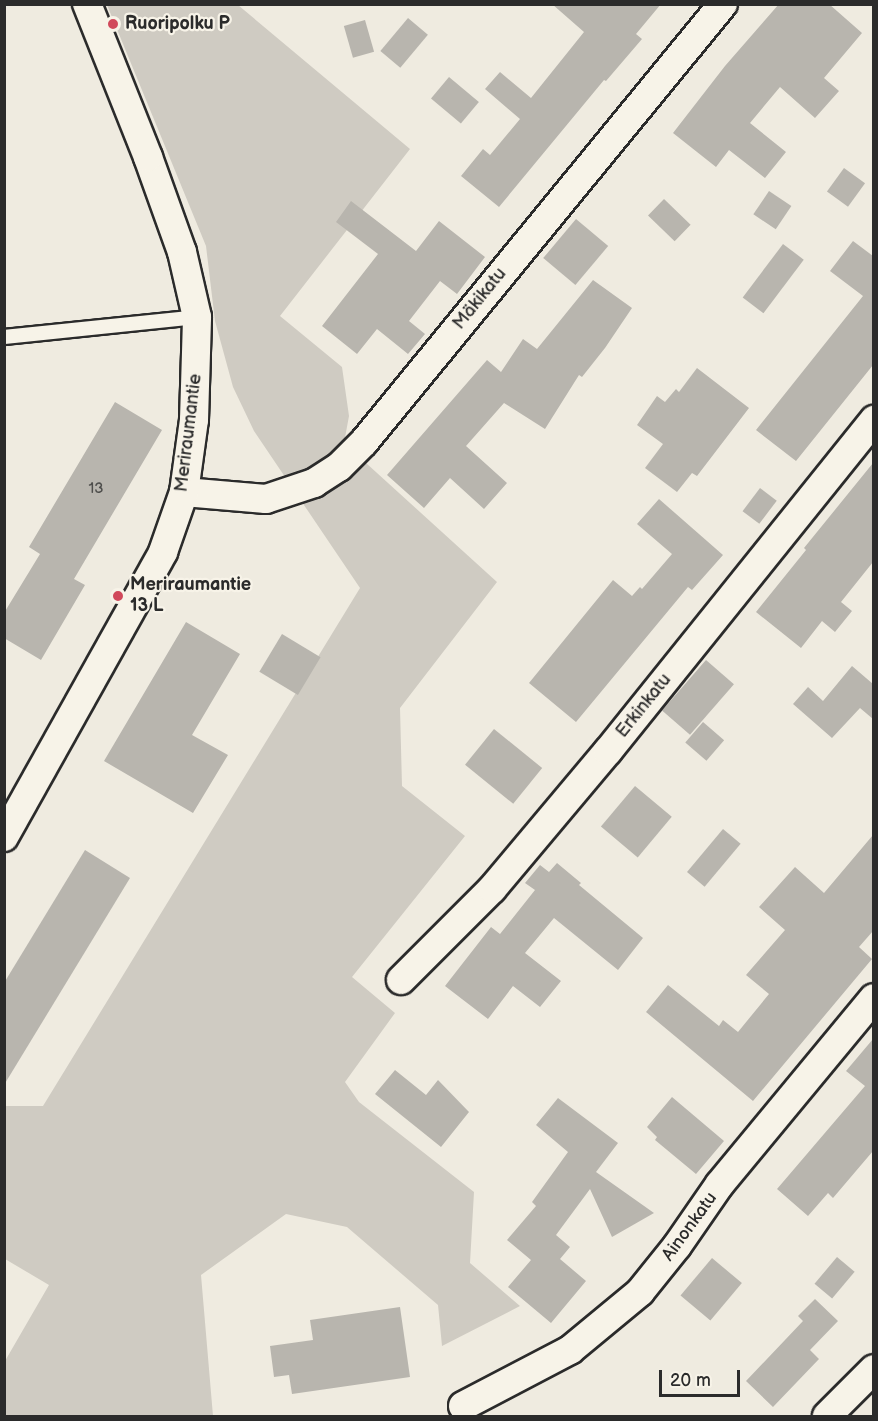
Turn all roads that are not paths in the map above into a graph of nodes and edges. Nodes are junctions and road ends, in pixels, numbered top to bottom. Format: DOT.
graph roads {
  1 [pos="87,4"];
  2 [pos="723,4"];
  3 [pos="197,317"];
  4 [pos="4,338"];
  5 [pos="873,420"];
  6 [pos="184,492"];
  7 [pos="4,837"];
  8 [pos="401,981"];
  9 [pos="873,998"];
  10 [pos="873,1369"];
  11 [pos="463,1406"];
  12 [pos="827,1416"];
  1 -- 3 [label="street, Meriraumantie"];
  2 -- 6 [label="street, Mäkikatu"];
  3 -- 4 [label="lane"];
  3 -- 6 [label="street, Meriraumantie"];
  5 -- 8 [label="street, Erkinkatu"];
  6 -- 7 [label="street, Meriraumantie"];
  9 -- 11 [label="street, Ainonkatu"];
  10 -- 12 [label="street"];
}
